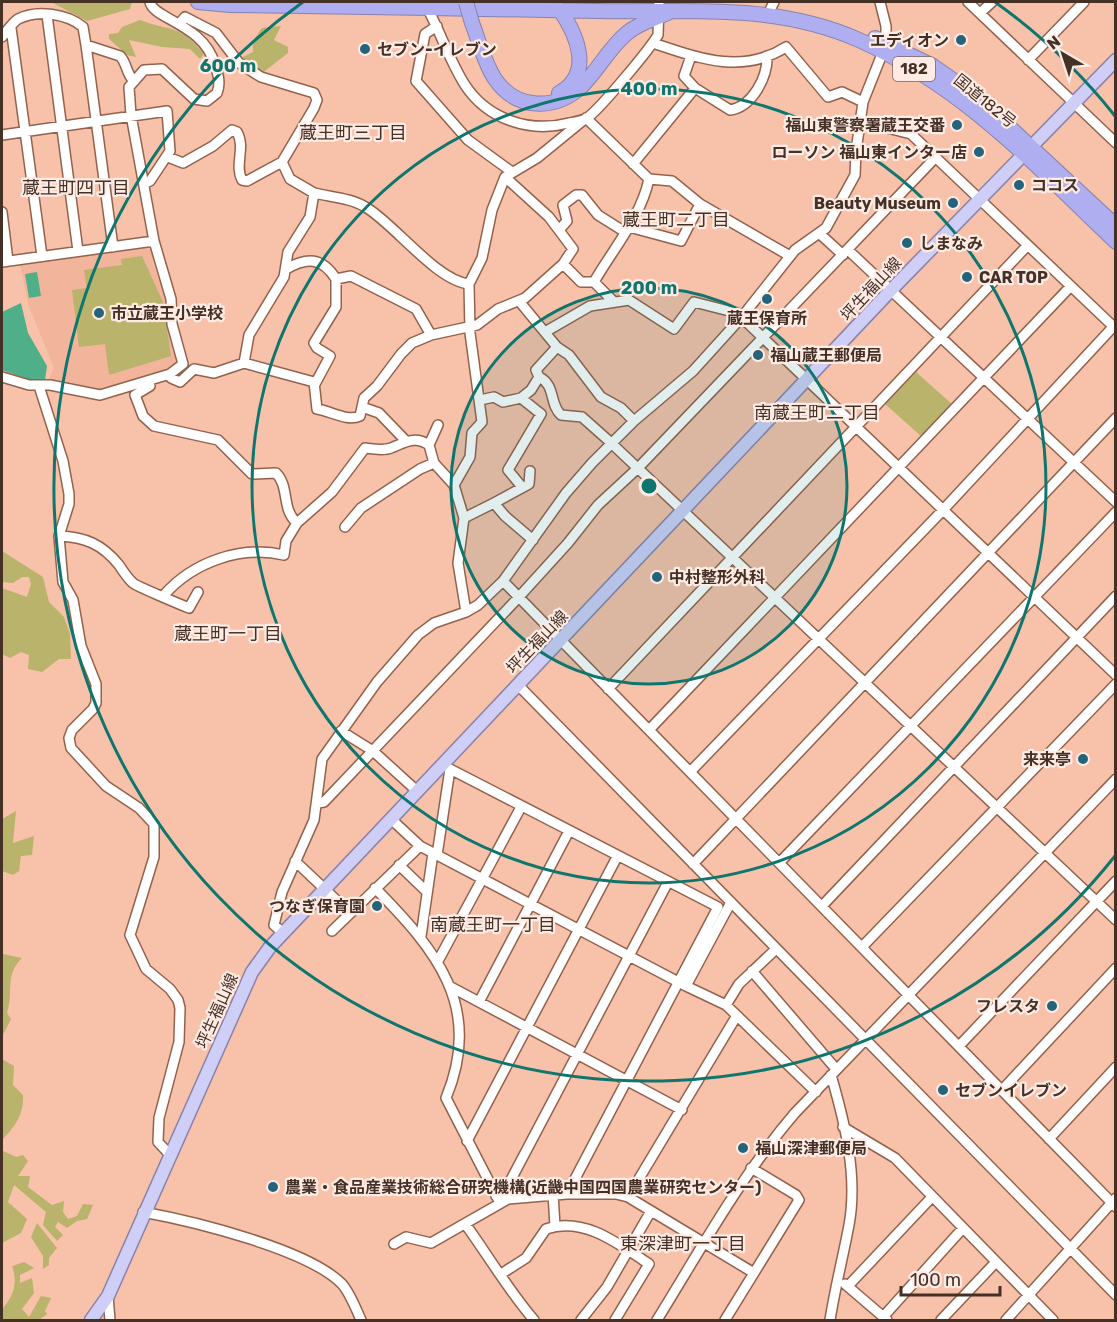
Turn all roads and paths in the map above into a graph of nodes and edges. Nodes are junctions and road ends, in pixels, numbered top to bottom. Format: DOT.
graph roads {
  1 [pos="150,2"];
  2 [pos="198,2"];
  3 [pos="466,2"];
  4 [pos="472,2"];
  5 [pos="589,2"];
  6 [pos="627,2"];
  7 [pos="724,2"];
  8 [pos="880,2"];
  9 [pos="968,2"];
  10 [pos="992,2"];
  11 [pos="1084,2"];
  12 [pos="425,4"];
  13 [pos="772,5"];
  14 [pos="659,9"];
  15 [pos="560,10"];
  16 [pos="980,14"];
  17 [pos="47,15"];
  18 [pos="180,23"];
  19 [pos="476,23"];
  20 [pos="437,27"];
  21 [pos="11,28"];
  22 [pos="2,37"];
  23 [pos="653,43"];
  24 [pos="86,45"];
  25 [pos="884,48"];
  26 [pos="691,56"];
  27 [pos="767,56"];
  28 [pos="1028,60"];
  29 [pos="1116,60"];
  30 [pos="133,80"];
  31 [pos="695,88"];
  32 [pos="863,102"];
  33 [pos="1075,103"];
  34 [pos="131,115"];
  35 [pos="586,118"];
  36 [pos="97,120"];
  37 [pos="860,121"];
  38 [pos="61,126"];
  39 [pos="26,131"];
  40 [pos="2,135"];
  41 [pos="1116,143"];
  42 [pos="1027,150"];
  43 [pos="168,157"];
  44 [pos="935,158"];
  45 [pos="282,162"];
  46 [pos="633,164"];
  47 [pos="509,174"];
  48 [pos="649,179"];
  49 [pos="144,184"];
  50 [pos="314,193"];
  51 [pos="979,199"];
  52 [pos="700,204"];
  53 [pos="2,212"];
  54 [pos="1116,226"];
  55 [pos="559,230"];
  56 [pos="627,230"];
  57 [pos="820,234"];
  58 [pos="154,241"];
  59 [pos="1116,242"];
  60 [pos="1027,246"];
  61 [pos="113,247"];
  62 [pos="78,251"];
  63 [pos="845,252"];
  64 [pos="42,256"];
  65 [pos="790,256"];
  66 [pos="5,261"];
  67 [pos="563,264"];
  68 [pos="286,269"];
  69 [pos="336,279"];
  70 [pos="594,282"];
  71 [pos="469,284"];
  72 [pos="1070,286"];
  73 [pos="892,289"];
  74 [pos="519,301"];
  75 [pos="614,302"];
  76 [pos="741,318"];
  77 [pos="470,327"];
  78 [pos="1114,328"];
  79 [pos="545,332"];
  80 [pos="431,335"];
  81 [pos="943,338"];
  82 [pos="762,339"];
  83 [pos="557,347"];
  84 [pos="244,363"];
  85 [pos="2,376"];
  86 [pos="171,376"];
  87 [pos="539,376"];
  88 [pos="985,378"];
  89 [pos="807,381"];
  90 [pos="315,384"];
  91 [pos="39,386"];
  92 [pos="521,398"];
  93 [pos="480,400"];
  94 [pos="362,407"];
  95 [pos="1116,418"];
  96 [pos="1028,419"];
  97 [pos="634,421"];
  98 [pos="438,424"];
  99 [pos="857,429"];
  100 [pos="406,441"];
  101 [pos="612,444"];
  102 [pos="429,445"];
  103 [pos="1074,462"];
  104 [pos="435,463"];
  105 [pos="638,468"];
  106 [pos="899,469"];
  107 [pos="530,471"];
  108 [pos="454,485"];
  109 [pos="522,487"];
  110 [pos="1116,502"];
  111 [pos="494,503"];
  112 [pos="943,510"];
  113 [pos="683,512"];
  114 [pos="1116,512"];
  115 [pos="464,518"];
  116 [pos="297,523"];
  117 [pos="345,527"];
  118 [pos="59,536"];
  119 [pos="533,540"];
  120 [pos="987,552"];
  121 [pos="732,559"];
  122 [pos="503,581"];
  123 [pos="198,592"];
  124 [pos="164,596"];
  125 [pos="1116,596"];
  126 [pos="1033,597"];
  127 [pos="519,598"];
  128 [pos="774,599"];
  129 [pos="466,612"];
  130 [pos="1076,638"];
  131 [pos="560,640"];
  132 [pos="818,641"];
  133 [pos="1116,675"];
  134 [pos="863,684"];
  135 [pos="1116,684"];
  136 [pos="518,685"];
  137 [pos="608,689"];
  138 [pos="911,727"];
  139 [pos="649,730"];
  140 [pos="340,731"];
  141 [pos="373,751"];
  142 [pos="954,767"];
  143 [pos="690,772"];
  144 [pos="1116,779"];
  145 [pos="417,791"];
  146 [pos="318,803"];
  147 [pos="521,807"];
  148 [pos="996,808"];
  149 [pos="391,819"];
  150 [pos="737,819"];
  151 [pos="569,831"];
  152 [pos="420,846"];
  153 [pos="435,854"];
  154 [pos="1045,854"];
  155 [pos="618,857"];
  156 [pos="295,861"];
  157 [pos="780,862"];
  158 [pos="693,864"];
  159 [pos="399,865"];
  160 [pos="482,878"];
  161 [pos="1116,881"];
  162 [pos="668,882"];
  163 [pos="375,888"];
  164 [pos="324,889"];
  165 [pos="427,892"];
  166 [pos="1096,901"];
  167 [pos="730,902"];
  168 [pos="531,905"];
  169 [pos="822,906"];
  170 [pos="350,913"];
  171 [pos="1116,920"];
  172 [pos="332,931"];
  173 [pos="580,931"];
  174 [pos="282,932"];
  175 [pos="421,936"];
  176 [pos="862,947"];
  177 [pos="776,949"];
  178 [pos="629,957"];
  179 [pos="438,961"];
  180 [pos="1116,968"];
  181 [pos="752,971"];
  182 [pos="683,984"];
  183 [pos="449,986"];
  184 [pos="909,995"];
  185 [pos="479,1002"];
  186 [pos="726,1005"];
  187 [pos="736,1017"];
  188 [pos="528,1028"];
  189 [pos="865,1040"];
  190 [pos="959,1046"];
  191 [pos="578,1055"];
  192 [pos="1116,1067"];
  193 [pos="834,1072"];
  194 [pos="628,1082"];
  195 [pos="1002,1090"];
  196 [pos="816,1092"];
  197 [pos="682,1110"];
  198 [pos="843,1127"];
  199 [pos="1050,1139"];
  200 [pos="468,1141"];
  201 [pos="168,1154"];
  202 [pos="751,1168"];
  203 [pos="553,1194"];
  204 [pos="567,1194"];
  205 [pos="628,1197"];
  206 [pos="932,1197"];
  207 [pos="498,1200"];
  208 [pos="1114,1202"];
  209 [pos="651,1211"];
  210 [pos="144,1212"];
  211 [pos="466,1226"];
  212 [pos="555,1226"];
  213 [pos="963,1228"];
  214 [pos="394,1244"];
  215 [pos="704,1244"];
  216 [pos="1070,1249"];
  217 [pos="628,1250"];
  218 [pos="996,1262"];
  219 [pos="754,1273"];
  220 [pos="501,1274"];
  221 [pos="836,1277"];
  222 [pos="848,1286"];
  223 [pos="1028,1295"];
  224 [pos="1116,1295"];
  225 [pos="102,1316"];
  226 [pos="885,1319"];
  227 [pos="362,1320"];
  228 [pos="534,1320"];
  229 [pos="581,1320"];
  230 [pos="615,1320"];
  231 [pos="657,1320"];
  232 [pos="725,1320"];
  233 [pos="830,1320"];
  234 [pos="941,1320"];
  235 [pos="1006,1320"];
  236 [pos="1053,1320"];
  1 -- 18 [label="street"];
  2 -- 12 [label="highway, 国道182号 / 182"];
  3 -- 19 [label="highway, bridge"];
  4 -- 19 [label="highway"];
  5 -- 6 [label="highway"];
  7 -- 13 [label="highway, 国道182号 / 182"];
  8 -- 25 [label="street"];
  9 -- 16 [label="street"];
  10 -- 16 [label="street"];
  11 -- 28 [label="street"];
  12 -- 15 [label="highway, 国道182号 / 182"];
  12 -- 20 [label="street"];
  13 -- 25 [label="highway, 国道182号 / 182"];
  14 -- 15 [label="highway, 国道182号 / 182"];
  14 -- 19 [label="highway"];
  14 -- 23 [label="street"];
  14 -- 25 [label="highway, 国道182号 / 182"];
  15 -- 19 [label="highway"];
  16 -- 28 [label="street"];
  17 -- 21 [label="street"];
  17 -- 24 [label="street"];
  17 -- 38 [label="street"];
  18 -- 30 [label="street"];
  18 -- 45 [label="street"];
  20 -- 35 [label="street"];
  20 -- 47 [label="street"];
  21 -- 22 [label="street"];
  21 -- 39 [label="street"];
  23 -- 26 [label="street"];
  23 -- 35 [label="street"];
  24 -- 30 [label="street"];
  24 -- 36 [label="street"];
  25 -- 32 [label="street"];
  25 -- 42 [label="highway, 国道182号 / 182"];
  26 -- 27 [label="street"];
  26 -- 31 [label="street"];
  27 -- 31 [label="street"];
  27 -- 32 [label="street"];
  28 -- 33 [label="street"];
  29 -- 33 [label="main road, 坪生福山線"];
  30 -- 34 [label="street"];
  31 -- 46 [label="street"];
  32 -- 37 [label="street"];
  33 -- 41 [label="street"];
  33 -- 42 [label="main road, 坪生福山線"];
  34 -- 36 [label="street"];
  34 -- 43 [label="street"];
  34 -- 49 [label="street"];
  35 -- 46 [label="street"];
  35 -- 47 [label="street"];
  36 -- 38 [label="street"];
  36 -- 61 [label="street"];
  37 -- 44 [label="street"];
  37 -- 57 [label="street"];
  38 -- 39 [label="street"];
  38 -- 62 [label="street"];
  39 -- 40 [label="street"];
  39 -- 64 [label="street"];
  42 -- 51 [label="main road, 坪生福山線"];
  42 -- 54 [label="highway, 国道182号 / 182"];
  42 -- 59 [label="highway, 国道182号 / 182"];
  43 -- 45 [label="street"];
  43 -- 49 [label="street"];
  44 -- 51 [label="street"];
  44 -- 63 [label="street"];
  45 -- 50 [label="street"];
  46 -- 48 [label="street"];
  47 -- 55 [label="street"];
  47 -- 71 [label="street"];
  48 -- 52 [label="street"];
  48 -- 56 [label="street"];
  49 -- 58 [label="street"];
  50 -- 68 [label="street"];
  50 -- 71 [label="street"];
  51 -- 60 [label="street"];
  51 -- 73 [label="main road, 坪生福山線"];
  52 -- 56 [label="street"];
  52 -- 65 [label="street"];
  53 -- 66 [label="street"];
  55 -- 56 [label="street"];
  55 -- 67 [label="street"];
  56 -- 70 [label="street"];
  57 -- 63 [label="street"];
  57 -- 65 [label="street"];
  58 -- 61 [label="street"];
  58 -- 86 [label="street"];
  60 -- 72 [label="street"];
  60 -- 81 [label="street"];
  61 -- 62 [label="street"];
  62 -- 64 [label="street"];
  63 -- 73 [label="street"];
  63 -- 82 [label="street"];
  64 -- 66 [label="street"];
  65 -- 76 [label="street"];
  67 -- 70 [label="street"];
  67 -- 74 [label="street"];
  68 -- 69 [label="street"];
  68 -- 84 [label="street"];
  69 -- 80 [label="street"];
  69 -- 90 [label="street"];
  70 -- 75 [label="street"];
  71 -- 77 [label="street"];
  72 -- 78 [label="street"];
  72 -- 88 [label="street"];
  73 -- 81 [label="street"];
  73 -- 89 [label="main road, 坪生福山線"];
  74 -- 77 [label="street"];
  74 -- 79 [label="street"];
  75 -- 76 [label="street"];
  75 -- 79 [label="street"];
  76 -- 82 [label="street"];
  76 -- 97 [label="street"];
  77 -- 80 [label="street"];
  77 -- 93 [label="street"];
  78 -- 96 [label="street"];
  79 -- 83 [label="street"];
  80 -- 94 [label="street"];
  81 -- 88 [label="street"];
  81 -- 99 [label="street"];
  82 -- 89 [label="street"];
  82 -- 105 [label="street"];
  83 -- 87 [label="street"];
  83 -- 97 [label="street"];
  84 -- 86 [label="street"];
  84 -- 90 [label="street"];
  85 -- 91 [label="street"];
  86 -- 91 [label="street"];
  86 -- 116 [label="street"];
  87 -- 92 [label="street"];
  87 -- 101 [label="street"];
  88 -- 96 [label="street"];
  88 -- 106 [label="street"];
  89 -- 99 [label="street"];
  89 -- 113 [label="main road, 坪生福山線"];
  90 -- 94 [label="street"];
  91 -- 118 [label="street"];
  92 -- 93 [label="street"];
  92 -- 109 [label="street"];
  93 -- 108 [label="street"];
  94 -- 100 [label="street"];
  95 -- 103 [label="street"];
  96 -- 103 [label="street"];
  96 -- 112 [label="street"];
  97 -- 101 [label="street"];
  98 -- 102 [label="street"];
  99 -- 106 [label="street"];
  99 -- 121 [label="street"];
  100 -- 102 [label="street"];
  100 -- 116 [label="street"];
  101 -- 105 [label="street"];
  101 -- 119 [label="street"];
  102 -- 104 [label="street"];
  103 -- 110 [label="street"];
  103 -- 120 [label="street"];
  104 -- 108 [label="street"];
  104 -- 117 [label="street"];
  105 -- 113 [label="street"];
  105 -- 127 [label="street"];
  106 -- 112 [label="street"];
  106 -- 128 [label="street"];
  107 -- 109 [label="street"];
  108 -- 115 [label="street"];
  109 -- 111 [label="street"];
  111 -- 115 [label="street"];
  111 -- 119 [label="street"];
  112 -- 120 [label="street"];
  112 -- 132 [label="street"];
  113 -- 121 [label="street"];
  113 -- 131 [label="main road, 坪生福山線"];
  114 -- 126 [label="street"];
  115 -- 129 [label="street"];
  116 -- 124 [label="street"];
  118 -- 124 [label="street"];
  118 -- 201 [label="street"];
  119 -- 122 [label="street"];
  120 -- 126 [label="street"];
  120 -- 134 [label="street"];
  121 -- 128 [label="street"];
  121 -- 137 [label="street"];
  122 -- 127 [label="street"];
  122 -- 129 [label="street"];
  123 -- 124 [label="street"];
  125 -- 130 [label="street"];
  126 -- 130 [label="street"];
  126 -- 138 [label="street"];
  127 -- 131 [label="street"];
  127 -- 141 [label="street"];
  128 -- 132 [label="street"];
  128 -- 139 [label="street"];
  129 -- 140 [label="street"];
  130 -- 133 [label="street"];
  130 -- 142 [label="street"];
  131 -- 136 [label="main road, 坪生福山線"];
  131 -- 137 [label="street"];
  132 -- 134 [label="street"];
  132 -- 143 [label="street"];
  134 -- 138 [label="street"];
  134 -- 150 [label="street"];
  135 -- 148 [label="street"];
  136 -- 145 [label="main road, 坪生福山線"];
  136 -- 158 [label="street"];
  137 -- 139 [label="street"];
  138 -- 142 [label="street"];
  138 -- 157 [label="street"];
  139 -- 143 [label="street"];
  140 -- 141 [label="street"];
  140 -- 146 [label="street"];
  141 -- 145 [label="street"];
  141 -- 146 [label="street"];
  142 -- 148 [label="street"];
  142 -- 169 [label="street"];
  143 -- 150 [label="street"];
  144 -- 154 [label="street"];
  145 -- 149 [label="main road, 坪生福山線"];
  146 -- 156 [label="street"];
  147 -- 151 [label="street"];
  147 -- 153 [label="street"];
  147 -- 160 [label="street"];
  148 -- 154 [label="street"];
  148 -- 176 [label="street"];
  149 -- 152 [label="street"];
  149 -- 164 [label="main road, 坪生福山線"];
  150 -- 157 [label="street"];
  150 -- 158 [label="street"];
  151 -- 155 [label="street"];
  151 -- 168 [label="street"];
  152 -- 153 [label="street"];
  152 -- 159 [label="street"];
  153 -- 160 [label="street"];
  153 -- 165 [label="street"];
  154 -- 166 [label="street"];
  154 -- 184 [label="street"];
  155 -- 162 [label="street"];
  155 -- 173 [label="street"];
  156 -- 164 [label="street"];
  156 -- 174 [label="street"];
  157 -- 169 [label="street"];
  158 -- 167 [label="street"];
  159 -- 163 [label="street"];
  159 -- 165 [label="street"];
  160 -- 168 [label="street"];
  160 -- 179 [label="street"];
  161 -- 166 [label="street"];
  162 -- 178 [label="street"];
  162 -- 182 [label="street"];
  163 -- 170 [label="street"];
  163 -- 175 [label="street"];
  164 -- 170 [label="street"];
  164 -- 174 [label="main road, 坪生福山線"];
  165 -- 175 [label="street"];
  166 -- 171 [label="street"];
  166 -- 190 [label="street"];
  167 -- 177 [label="street"];
  167 -- 182 [label="street"];
  168 -- 173 [label="street"];
  168 -- 185 [label="street"];
  169 -- 176 [label="street"];
  170 -- 172 [label="street"];
  173 -- 178 [label="street"];
  173 -- 188 [label="street"];
  174 -- 201 [label="main road, 坪生福山線"];
  175 -- 179 [label="street"];
  176 -- 184 [label="street"];
  177 -- 181 [label="street"];
  177 -- 189 [label="street"];
  178 -- 182 [label="street"];
  178 -- 191 [label="street"];
  179 -- 183 [label="street"];
  180 -- 195 [label="street"];
  181 -- 186 [label="street"];
  181 -- 193 [label="street"];
  182 -- 186 [label="street"];
  182 -- 194 [label="street"];
  183 -- 185 [label="street"];
  183 -- 200 [label="street"];
  184 -- 189 [label="street"];
  184 -- 190 [label="street"];
  185 -- 188 [label="street"];
  186 -- 187 [label="street"];
  187 -- 196 [label="street"];
  187 -- 197 [label="street"];
  188 -- 191 [label="street"];
  188 -- 200 [label="street"];
  189 -- 193 [label="street"];
  189 -- 216 [label="street"];
  190 -- 195 [label="street"];
  191 -- 194 [label="street"];
  191 -- 207 [label="street"];
  192 -- 199 [label="street"];
  193 -- 196 [label="street"];
  193 -- 198 [label="street"];
  194 -- 197 [label="street"];
  194 -- 204 [label="street"];
  195 -- 199 [label="street"];
  196 -- 202 [label="street"];
  197 -- 205 [label="street"];
  198 -- 206 [label="street"];
  198 -- 221 [label="street"];
  199 -- 208 [label="street"];
  200 -- 207 [label="street"];
  201 -- 210 [label="main road, 坪生福山線"];
  202 -- 215 [label="street"];
  202 -- 219 [label="street"];
  203 -- 204 [label="street"];
  203 -- 207 [label="street"];
  203 -- 212 [label="street"];
  204 -- 205 [label="street"];
  205 -- 209 [label="street"];
  206 -- 213 [label="street"];
  206 -- 222 [label="street"];
  207 -- 211 [label="street"];
  208 -- 216 [label="street"];
  209 -- 215 [label="street"];
  209 -- 217 [label="street"];
  210 -- 225 [label="main road, 坪生福山線"];
  210 -- 227 [label="street"];
  211 -- 214 [label="street"];
  211 -- 220 [label="street"];
  212 -- 217 [label="street"];
  212 -- 220 [label="street"];
  213 -- 218 [label="street"];
  213 -- 226 [label="street"];
  215 -- 219 [label="street"];
  215 -- 231 [label="street"];
  216 -- 223 [label="street"];
  216 -- 224 [label="street"];
  217 -- 229 [label="street"];
  217 -- 230 [label="street"];
  218 -- 223 [label="street"];
  218 -- 234 [label="street"];
  219 -- 232 [label="street"];
  220 -- 228 [label="street"];
  221 -- 222 [label="street"];
  221 -- 233 [label="street"];
  222 -- 226 [label="street"];
  223 -- 235 [label="street"];
  223 -- 236 [label="street"];
}
